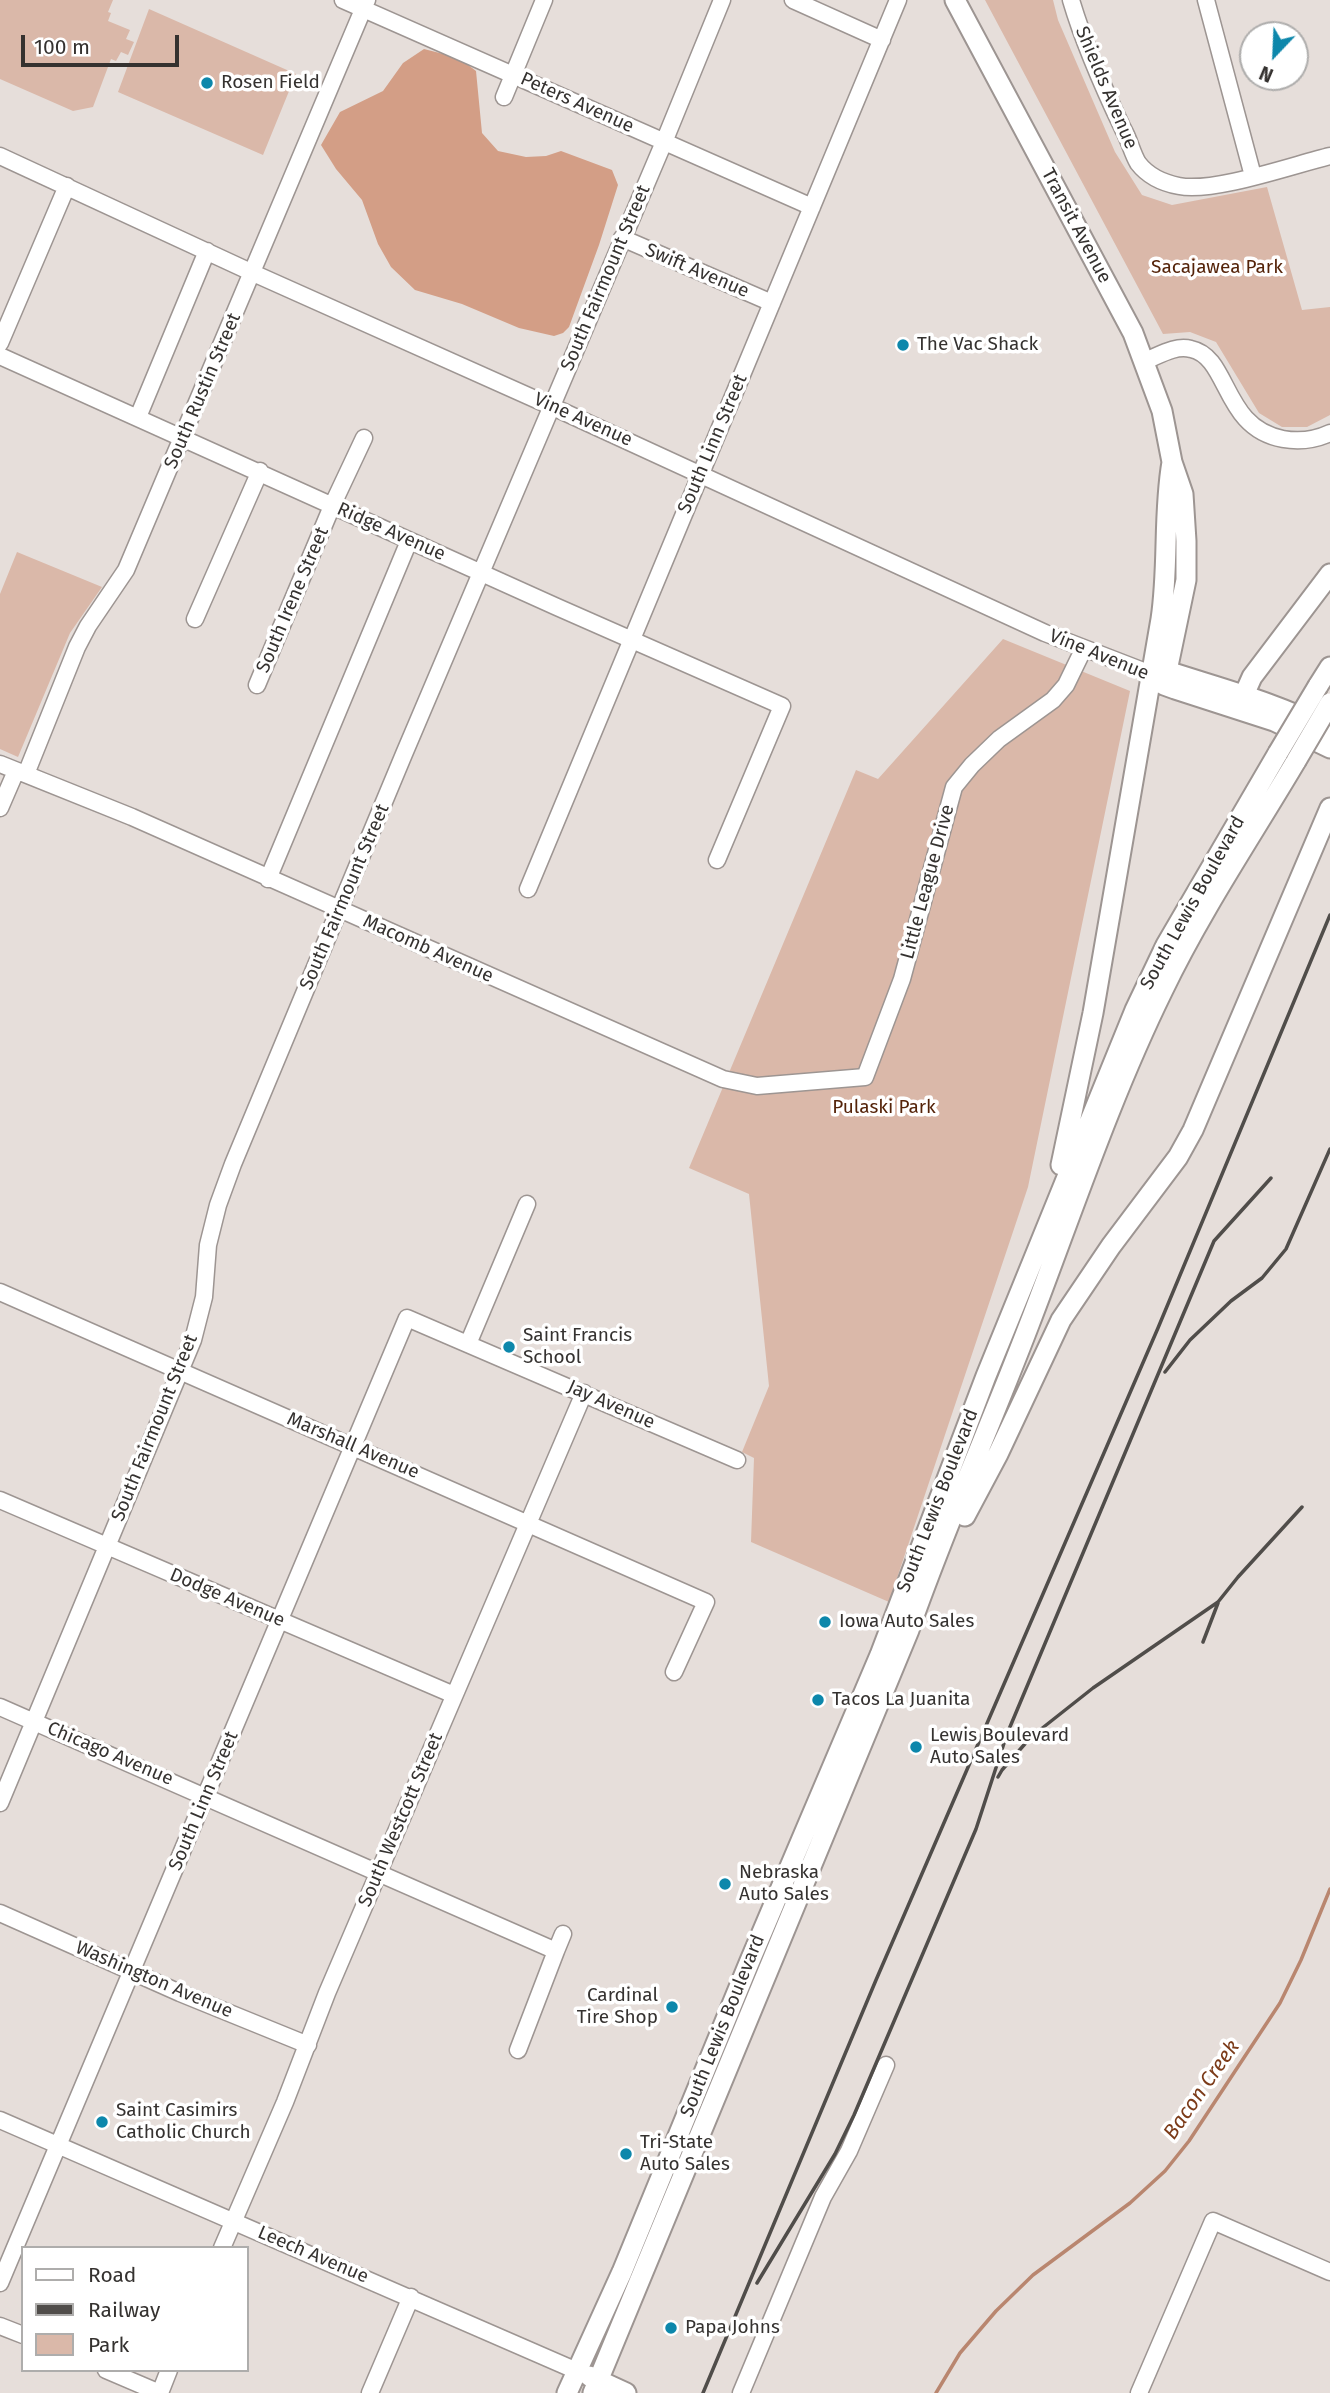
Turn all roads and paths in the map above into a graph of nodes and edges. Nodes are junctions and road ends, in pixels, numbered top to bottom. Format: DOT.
graph roads {
  1 [pos="343,0"];
  2 [pos="544,0"];
  3 [pos="722,0"];
  4 [pos="793,0"];
  5 [pos="898,0"];
  6 [pos="955,0"];
  7 [pos="1071,0"];
  8 [pos="1206,0"];
  9 [pos="365,5"];
  10 [pos="882,40"];
  11 [pos="513,75"];
  12 [pos="503,97"];
  13 [pos="664,142"];
  14 [pos="0,156"];
  15 [pos="1330,156"];
  16 [pos="1253,176"];
  17 [pos="67,186"];
  18 [pos="811,207"];
  19 [pos="622,238"];
  20 [pos="207,251"];
  21 [pos="253,272"];
  22 [pos="772,303"];
  23 [pos="0,343"];
  24 [pos="0,356"];
  25 [pos="1146,361"];
  26 [pos="552,406"];
  27 [pos="138,417"];
  28 [pos="1330,433"];
  29 [pos="183,438"];
  30 [pos="364,438"];
  31 [pos="260,471"];
  32 [pos="700,474"];
  33 [pos="332,506"];
  34 [pos="409,541"];
  35 [pos="482,572"];
  36 [pos="1330,573"];
  37 [pos="195,619"];
  38 [pos="632,640"];
  39 [pos="1083,650"];
  40 [pos="1330,667"];
  41 [pos="1161,676"];
  42 [pos="257,685"];
  43 [pos="1330,703"];
  44 [pos="1245,704"];
  45 [pos="1330,731"];
  46 [pos="1330,748"];
  47 [pos="1287,757"];
  48 [pos="0,764"];
  49 [pos="21,772"];
  50 [pos="0,808"];
  51 [pos="1330,808"];
  52 [pos="717,860"];
  53 [pos="268,879"];
  54 [pos="528,889"];
  55 [pos="340,910"];
  56 [pos="865,1077"];
  57 [pos="527,1204"];
  58 [pos="1041,1240"];
  59 [pos="2,1299"];
  60 [pos="407,1318"];
  61 [pos="468,1344"];
  62 [pos="180,1372"];
  63 [pos="584,1393"];
  64 [pos="354,1446"];
  65 [pos="737,1460"];
  66 [pos="0,1500"];
  67 [pos="528,1523"];
  68 [pos="107,1546"];
  69 [pos="279,1621"];
  70 [pos="909,1630"];
  71 [pos="674,1672"];
  72 [pos="454,1695"];
  73 [pos="0,1707"];
  74 [pos="35,1722"];
  75 [pos="205,1796"];
  76 [pos="0,1803"];
  77 [pos="379,1871"];
  78 [pos="0,1913"];
  79 [pos="562,1934"];
  80 [pos="556,1951"];
  81 [pos="132,1972"];
  82 [pos="308,2045"];
  83 [pos="518,2050"];
  84 [pos="886,2065"];
  85 [pos="0,2120"];
  86 [pos="59,2145"];
  87 [pos="234,2221"];
  88 [pos="223,2246"];
  89 [pos="1330,2272"];
  90 [pos="0,2283"];
  91 [pos="411,2297"];
  92 [pos="0,2326"];
  93 [pos="21,2334"];
  94 [pos="577,2371"];
  95 [pos="111,2372"];
  96 [pos="168,2372"];
  97 [pos="597,2389"];
  98 [pos="160,2393"];
  99 [pos="370,2393"];
  100 [pos="567,2393"];
  101 [pos="626,2393"];
  102 [pos="741,2393"];
  103 [pos="1139,2393"];
  1 -- 9 [label="street, Peters Avenue"];
  2 -- 11 [label="street"];
  3 -- 13 [label="street, South Fairmount Street"];
  4 -- 10 [label="street"];
  5 -- 10 [label="street, South Linn Street"];
  6 -- 25 [label="main road, Transit Avenue"];
  7 -- 16 [label="street, Shields Avenue"];
  8 -- 16 [label="street"];
  9 -- 11 [label="street, Peters Avenue"];
  9 -- 21 [label="street, South Rustin Street"];
  10 -- 18 [label="street, South Linn Street"];
  11 -- 12 [label="street"];
  11 -- 13 [label="street, Peters Avenue"];
  13 -- 18 [label="street, Peters Avenue"];
  13 -- 19 [label="street, South Fairmount Street"];
  14 -- 17 [label="street, Vine Avenue"];
  15 -- 16 [label="street"];
  17 -- 20 [label="street, Vine Avenue"];
  17 -- 23 [label="street"];
  18 -- 22 [label="street, South Linn Street"];
  19 -- 22 [label="street, Swift Avenue"];
  19 -- 26 [label="street, South Fairmount Street"];
  20 -- 21 [label="street, Vine Avenue"];
  20 -- 27 [label="street"];
  21 -- 26 [label="street, Vine Avenue"];
  21 -- 29 [label="street, South Rustin Street"];
  22 -- 32 [label="street, South Linn Street"];
  24 -- 27 [label="street, Ridge Avenue"];
  25 -- 28 [label="street"];
  25 -- 41 [label="main road, Transit Avenue"];
  26 -- 32 [label="street, Vine Avenue"];
  26 -- 35 [label="street, South Fairmount Street"];
  27 -- 29 [label="street, Ridge Avenue"];
  29 -- 31 [label="street, Ridge Avenue"];
  29 -- 49 [label="street, South Rustin Street"];
  30 -- 33 [label="street, South Irene Street"];
  31 -- 33 [label="street, Ridge Avenue"];
  31 -- 37 [label="street"];
  32 -- 38 [label="street, South Linn Street"];
  32 -- 39 [label="street, Vine Avenue"];
  33 -- 34 [label="street, Ridge Avenue"];
  33 -- 42 [label="street, South Irene Street"];
  34 -- 35 [label="street, Ridge Avenue"];
  34 -- 53 [label="street"];
  35 -- 38 [label="street, Ridge Avenue"];
  35 -- 55 [label="street, South Fairmount Street"];
  36 -- 44 [label="main road"];
  38 -- 52 [label="street, Ridge Avenue"];
  38 -- 54 [label="street, South Linn Street"];
  39 -- 41 [label="street, Vine Avenue"];
  39 -- 56 [label="street, Little League Drive"];
  40 -- 47 [label="main road, South Lewis Boulevard, bridge"];
  41 -- 44 [label="main road"];
  41 -- 58 [label="main road, Transit Avenue"];
  43 -- 47 [label="main road, South Lewis Boulevard, bridge"];
  44 -- 45 [label="main road"];
  44 -- 46 [label="main road"];
  47 -- 58 [label="main road, South Lewis Boulevard"];
  47 -- 70 [label="main road, South Lewis Boulevard"];
  48 -- 49 [label="street, Macomb Avenue"];
  49 -- 50 [label="street, South Rustin Street"];
  49 -- 53 [label="street, Macomb Avenue"];
  51 -- 70 [label="main road"];
  53 -- 55 [label="street, Macomb Avenue"];
  55 -- 56 [label="street, Macomb Avenue"];
  55 -- 62 [label="street, South Fairmount Street"];
  57 -- 61 [label="street"];
  58 -- 94 [label="main road, South Lewis Boulevard"];
  59 -- 62 [label="street, Marshall Avenue"];
  60 -- 61 [label="street, Jay Avenue"];
  60 -- 64 [label="street, South Linn Street"];
  61 -- 63 [label="street, Jay Avenue"];
  62 -- 64 [label="street, Marshall Avenue"];
  62 -- 68 [label="street, South Fairmount Street"];
  63 -- 65 [label="street, Jay Avenue"];
  63 -- 67 [label="street, South Westcott Street"];
  64 -- 67 [label="street, Marshall Avenue"];
  64 -- 69 [label="street, South Linn Street"];
  66 -- 68 [label="street, Dodge Avenue"];
  67 -- 71 [label="street, Marshall Avenue"];
  67 -- 72 [label="street, South Westcott Street"];
  68 -- 69 [label="street, Dodge Avenue"];
  68 -- 74 [label="street, South Fairmount Street"];
  69 -- 72 [label="street, Dodge Avenue"];
  69 -- 75 [label="street, South Linn Street"];
  70 -- 97 [label="main road, South Lewis Boulevard"];
  72 -- 77 [label="street, South Westcott Street"];
  73 -- 74 [label="street, Chicago Avenue"];
  74 -- 75 [label="street, Chicago Avenue"];
  74 -- 76 [label="street, South Fairmount Street"];
  75 -- 77 [label="street, Chicago Avenue"];
  75 -- 81 [label="street, South Linn Street"];
  77 -- 80 [label="street, Chicago Avenue"];
  77 -- 82 [label="street, South Westcott Street"];
  78 -- 81 [label="street, Washington Avenue"];
  79 -- 80 [label="street"];
  80 -- 83 [label="street"];
  81 -- 82 [label="street, Washington Avenue"];
  81 -- 86 [label="street, South Linn Street"];
  82 -- 87 [label="street, South Westcott Street"];
  84 -- 102 [label="street"];
  85 -- 86 [label="street, Leech Avenue"];
  86 -- 87 [label="street, Leech Avenue"];
  86 -- 90 [label="street, South Linn Street"];
  87 -- 88 [label="street, South Westcott Street"];
  87 -- 91 [label="street, Leech Avenue"];
  89 -- 103 [label="street"];
  91 -- 94 [label="street, Leech Avenue"];
  91 -- 99 [label="street"];
  92 -- 93 [label="street"];
  94 -- 97 [label="main road, Leech Avenue"];
  94 -- 100 [label="main road, South Lewis Boulevard"];
  95 -- 98 [label="street"];
  96 -- 98 [label="street"];
  97 -- 101 [label="main road, Leech Avenue"];
}
